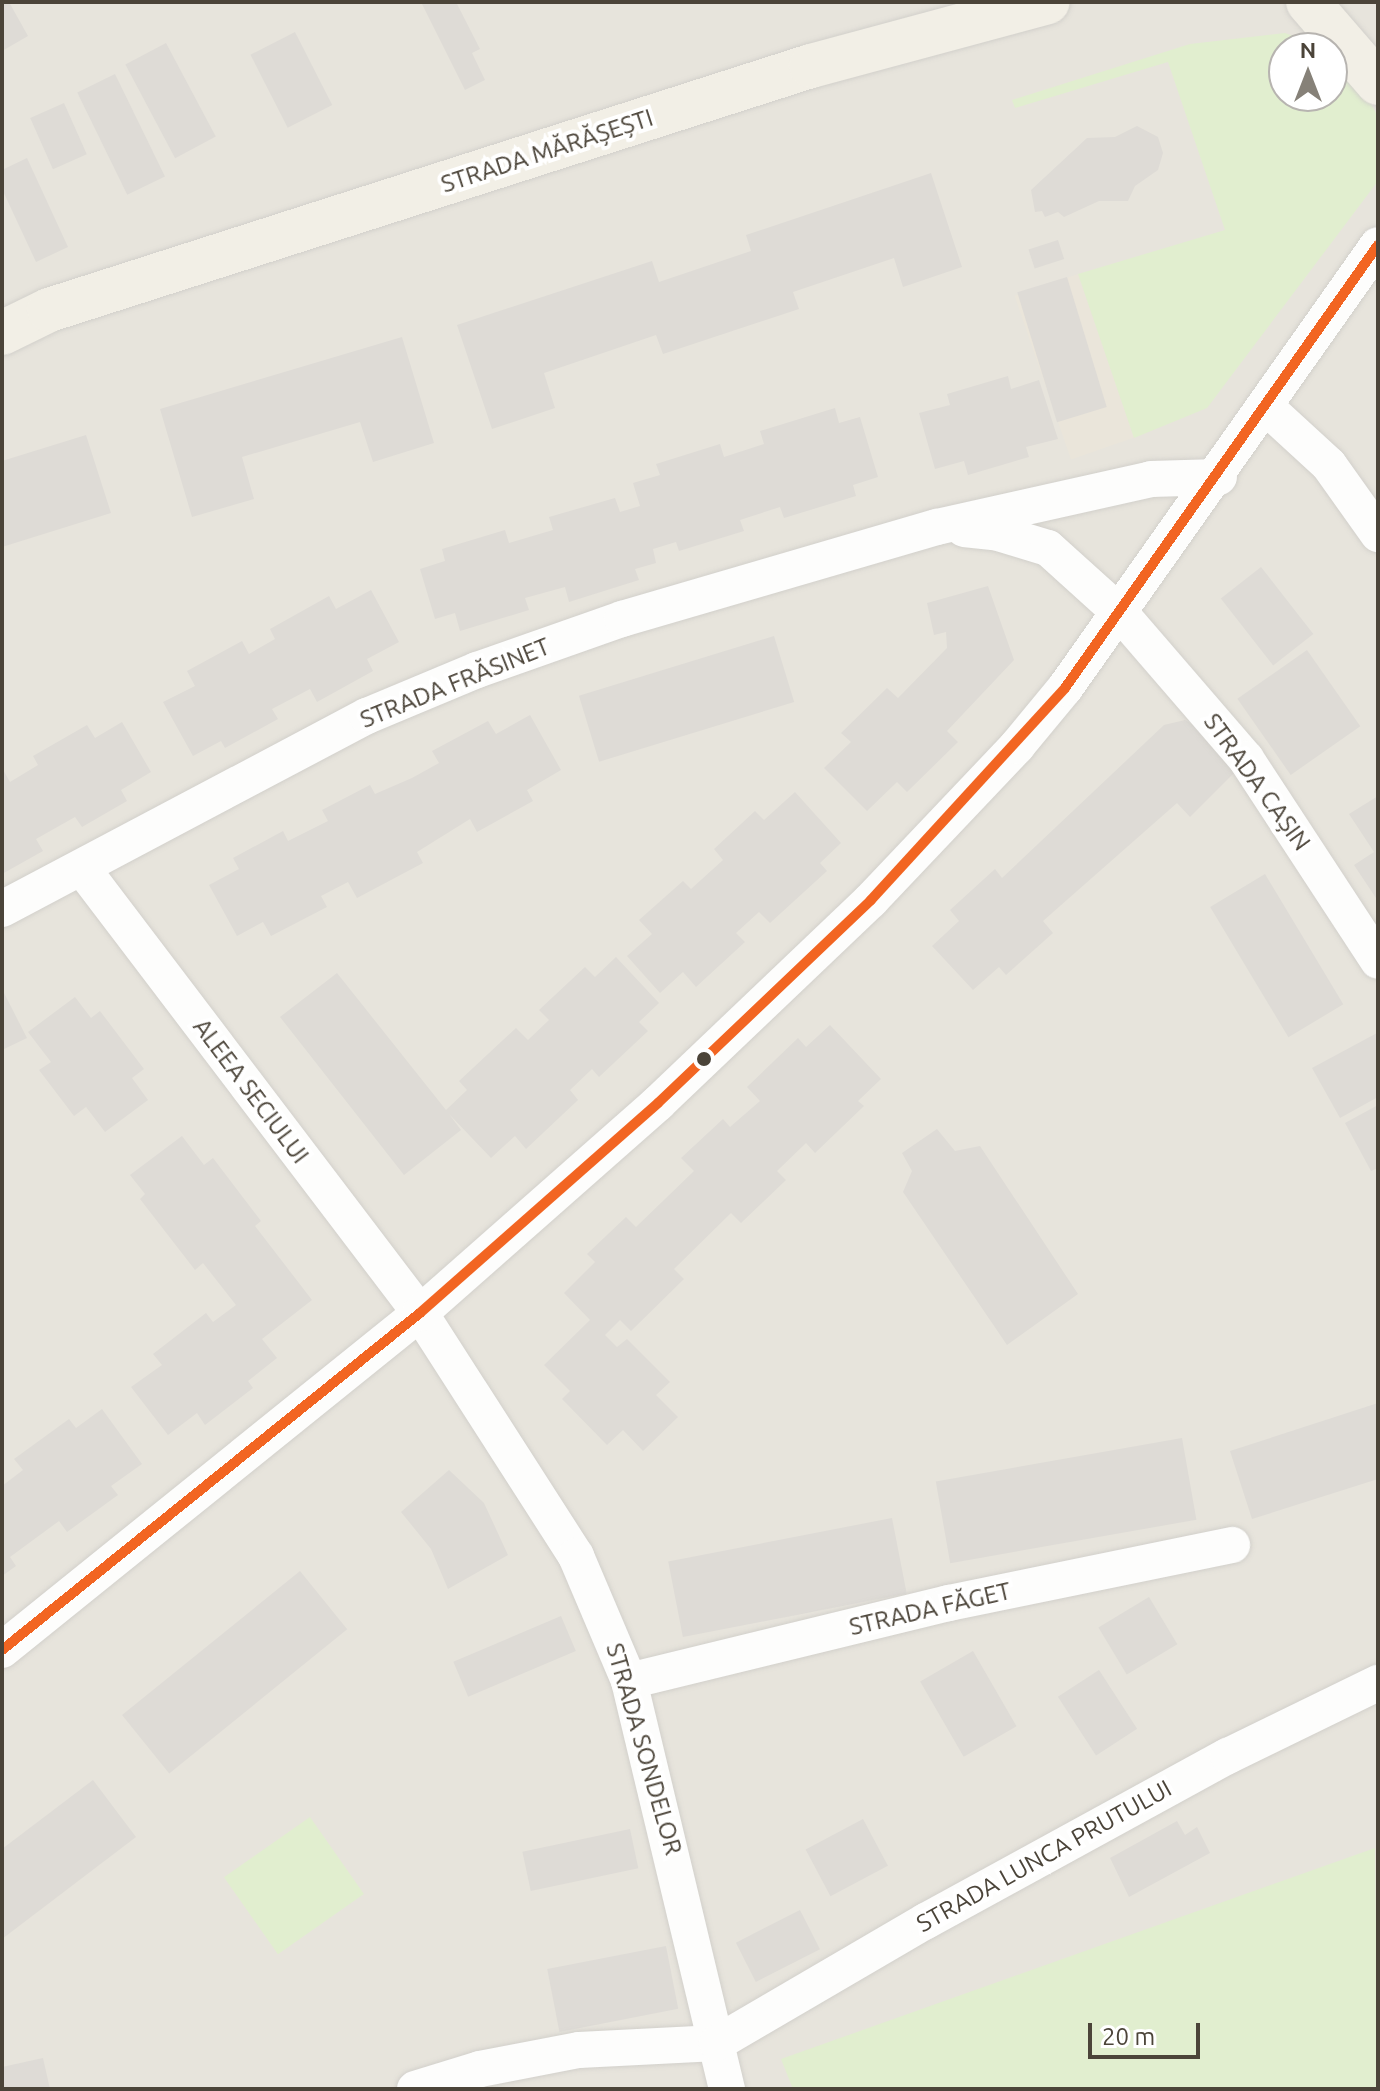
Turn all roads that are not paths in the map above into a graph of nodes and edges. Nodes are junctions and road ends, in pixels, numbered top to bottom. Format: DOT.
graph roads {
  1 [pos="1048,2"];
  2 [pos="1308,2"];
  3 [pos="1378,83"];
  4 [pos="1378,245"];
  5 [pos="2,308"];
  6 [pos="49,310"];
  7 [pos="2,333"];
  8 [pos="1267,408"];
  9 [pos="1219,477"];
  10 [pos="937,527"];
  11 [pos="1378,534"];
  12 [pos="1121,614"];
  13 [pos="82,868"];
  14 [pos="2,909"];
  15 [pos="1378,961"];
  16 [pos="420,1313"];
  17 [pos="1232,1545"];
  18 [pos="2,1650"];
  19 [pos="629,1681"];
  20 [pos="1378,1683"];
  21 [pos="717,2043"];
  22 [pos="415,2089"];
  23 [pos="727,2089"];
  1 -- 6 [label="main road, STRADA MĂRĂȘEȘTI"];
  2 -- 3 [label="main road"];
  4 -- 8 [label="street"];
  5 -- 6 [label="main road, STRADA MĂRĂȘEȘTI"];
  6 -- 7 [label="main road, STRADA MĂRĂȘEȘTI"];
  8 -- 9 [label="street"];
  8 -- 11 [label="street"];
  9 -- 10 [label="street, STRADA FRĂSINET"];
  9 -- 12 [label="street"];
  10 -- 12 [label="street, STRADA FRĂSINET"];
  10 -- 13 [label="street, STRADA FRĂSINET"];
  12 -- 15 [label="street, STRADA CAȘIN"];
  12 -- 16 [label="street"];
  13 -- 14 [label="street, STRADA FRĂSINET"];
  13 -- 16 [label="street, ALEEA SECIULUI"];
  16 -- 18 [label="street"];
  16 -- 19 [label="street, STRADA SONDELOR"];
  17 -- 19 [label="street, STRADA FĂGET"];
  19 -- 21 [label="street, STRADA SONDELOR"];
  20 -- 21 [label="street, STRADA LUNCA PRUTULUI"];
  21 -- 22 [label="street"];
  21 -- 23 [label="street, STRADA SONDELOR"];
}
